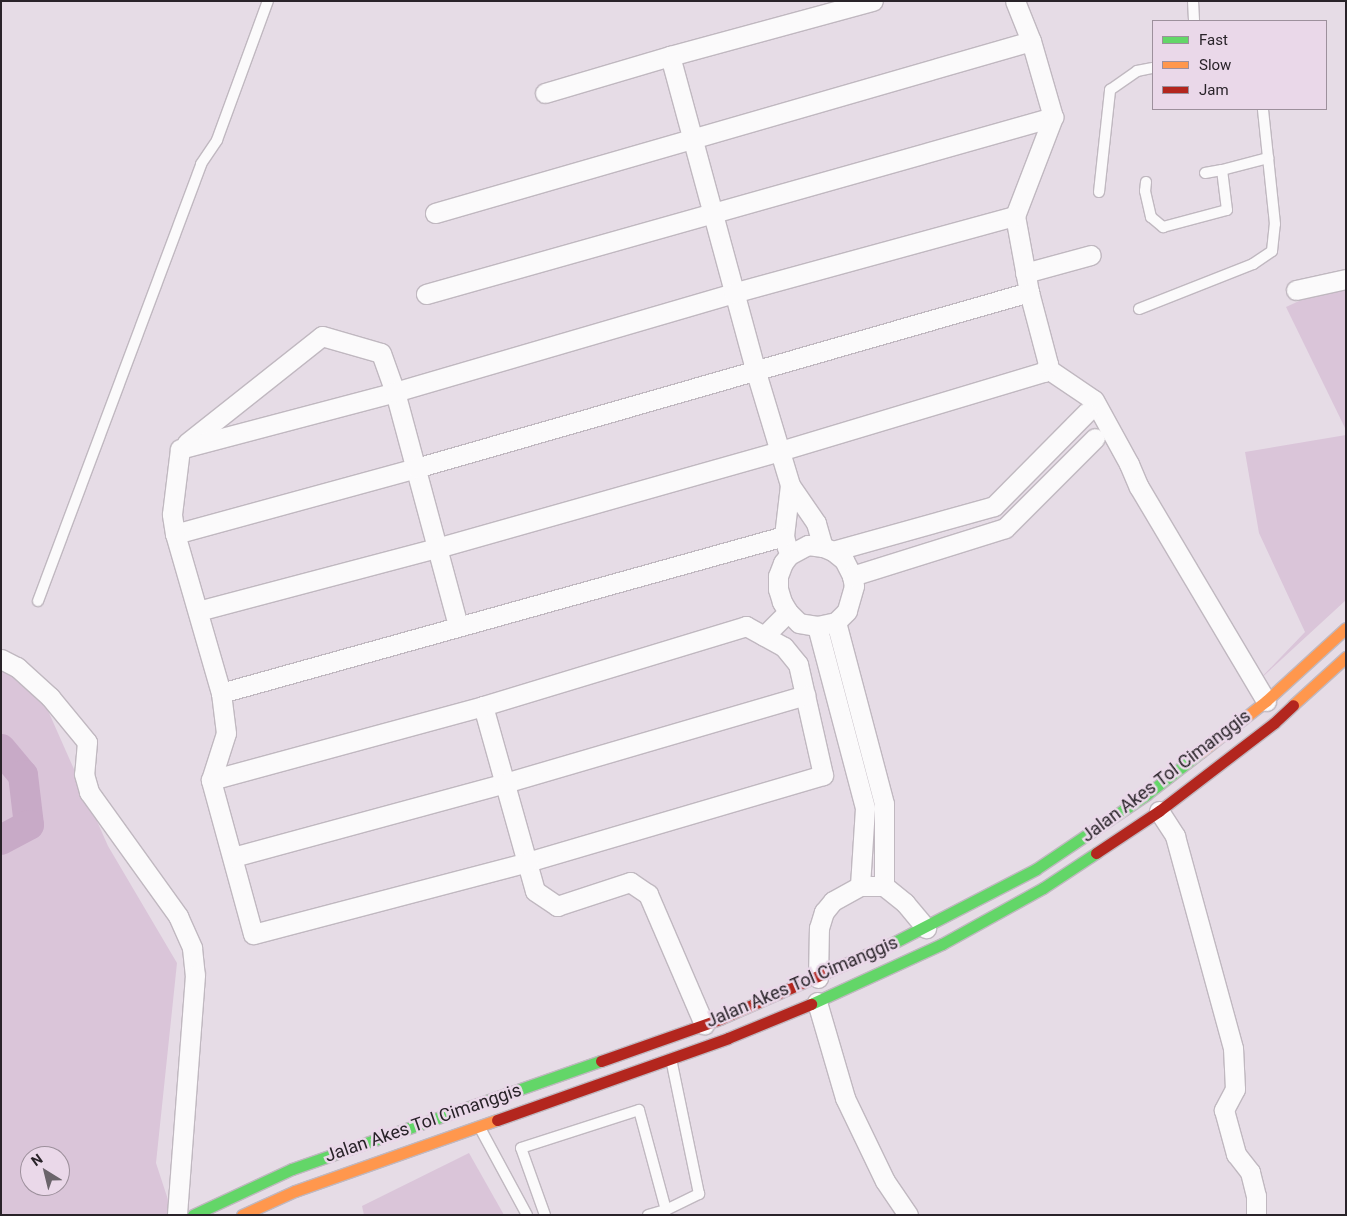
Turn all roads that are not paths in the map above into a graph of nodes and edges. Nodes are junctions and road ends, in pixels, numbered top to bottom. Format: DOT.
graph roads {
  1 [pos="268,1"];
  2 [pos="873,1"];
  3 [pos="1015,1"];
  4 [pos="1193,1"];
  5 [pos="1194,20"];
  6 [pos="1031,41"];
  7 [pos="670,56"];
  8 [pos="1152,68"];
  9 [pos="544,93"];
  10 [pos="1263,110"];
  11 [pos="1053,117"];
  12 [pos="691,139"];
  13 [pos="1268,158"];
  14 [pos="1222,170"];
  15 [pos="1205,172"];
  16 [pos="1146,182"];
  17 [pos="1099,192"];
  18 [pos="435,213"];
  19 [pos="712,214"];
  20 [pos="1015,216"];
  21 [pos="1091,255"];
  22 [pos="1026,273"];
  23 [pos="1346,279"];
  24 [pos="1296,290"];
  25 [pos="1029,292"];
  26 [pos="734,293"];
  27 [pos="426,294"];
  28 [pos="1140,309"];
  29 [pos="1048,369"];
  30 [pos="755,370"];
  31 [pos="395,392"];
  32 [pos="1087,412"];
  33 [pos="1095,438"];
  34 [pos="180,449"];
  35 [pos="780,451"];
  36 [pos="416,468"];
  37 [pos="790,485"];
  38 [pos="994,506"];
  39 [pos="1004,528"];
  40 [pos="175,534"];
  41 [pos="784,536"];
  42 [pos="437,548"];
  43 [pos="828,549"];
  44 [pos="789,555"];
  45 [pos="852,576"];
  46 [pos="38,601"];
  47 [pos="198,611"];
  48 [pos="788,612"];
  49 [pos="836,622"];
  50 [pos="458,625"];
  51 [pos="817,626"];
  52 [pos="1346,628"];
  53 [pos="764,636"];
  54 [pos="1346,657"];
  55 [pos="1,658"];
  56 [pos="221,693"];
  57 [pos="806,695"];
  58 [pos="1266,701"];
  59 [pos="483,706"];
  60 [pos="211,780"];
  61 [pos="505,783"];
  62 [pos="1147,794"];
  63 [pos="1159,811"];
  64 [pos="233,857"];
  65 [pos="528,862"];
  66 [pos="860,886"];
  67 [pos="884,886"];
  68 [pos="926,928"];
  69 [pos="818,978"];
  70 [pos="817,1002"];
  71 [pos="712,1022"];
  72 [pos="728,1038"];
  73 [pos="670,1058"];
  74 [pos="478,1125"];
  75 [pos="666,1210"];
  76 [pos="177,1215"];
  77 [pos="193,1215"];
  78 [pos="242,1215"];
  79 [pos="527,1215"];
  80 [pos="545,1215"];
  81 [pos="648,1215"];
  82 [pos="908,1215"];
  83 [pos="1256,1215"];
  1 -- 46 [label="lane"];
  2 -- 7 [label="street"];
  3 -- 6 [label="street"];
  4 -- 5 [label="lane"];
  6 -- 11 [label="street"];
  6 -- 12 [label="street"];
  7 -- 9 [label="street"];
  7 -- 12 [label="street"];
  8 -- 17 [label="lane"];
  10 -- 13 [label="lane"];
  11 -- 19 [label="street"];
  11 -- 20 [label="street"];
  12 -- 18 [label="street"];
  12 -- 19 [label="street"];
  13 -- 14 [label="lane"];
  13 -- 28 [label="lane"];
  14 -- 15 [label="lane"];
  14 -- 16 [label="lane"];
  19 -- 26 [label="street"];
  19 -- 27 [label="street"];
  20 -- 22 [label="street"];
  20 -- 26 [label="street"];
  21 -- 22 [label="street"];
  22 -- 25 [label="street"];
  23 -- 24 [label="street"];
  25 -- 29 [label="street"];
  25 -- 30 [label="street"];
  26 -- 30 [label="street"];
  26 -- 31 [label="street"];
  29 -- 35 [label="street"];
  29 -- 58 [label="street"];
  30 -- 35 [label="street"];
  30 -- 36 [label="street"];
  31 -- 34 [label="street"];
  31 -- 34 [label="street"];
  31 -- 36 [label="street"];
  32 -- 38 [label="street"];
  33 -- 39 [label="street"];
  34 -- 40 [label="street"];
  35 -- 37 [label="street"];
  35 -- 42 [label="street"];
  36 -- 40 [label="street"];
  36 -- 42 [label="street"];
  37 -- 41 [label="street"];
  37 -- 43 [label="street"];
  38 -- 39 [label="street"];
  38 -- 43 [label="street"];
  39 -- 45 [label="street"];
  40 -- 47 [label="street"];
  41 -- 44 [label="street"];
  41 -- 50 [label="street"];
  42 -- 47 [label="street"];
  42 -- 50 [label="street"];
  43 -- 44 [label="street"];
  43 -- 45 [label="street"];
  44 -- 48 [label="street"];
  45 -- 49 [label="street"];
  47 -- 56 [label="street"];
  48 -- 51 [label="street"];
  48 -- 53 [label="street"];
  49 -- 51 [label="street"];
  49 -- 67 [label="street"];
  50 -- 56 [label="street"];
  51 -- 66 [label="street"];
  52 -- 58 [label="main road, Jalan Akes Tol Cimanggis"];
  53 -- 57 [label="street"];
  53 -- 59 [label="street"];
  54 -- 63 [label="main road"];
  55 -- 76 [label="street"];
  56 -- 60 [label="street"];
  57 -- 61 [label="street"];
  57 -- 65 [label="street"];
  58 -- 62 [label="main road, Jalan Akes Tol Cimanggis"];
  59 -- 60 [label="street"];
  59 -- 61 [label="street"];
  60 -- 64 [label="street"];
  61 -- 64 [label="street"];
  61 -- 65 [label="street"];
  62 -- 63 [label="main road"];
  62 -- 68 [label="main road, Jalan Akes Tol Cimanggis"];
  63 -- 70 [label="main road"];
  63 -- 83 [label="street"];
  64 -- 65 [label="street"];
  65 -- 71 [label="street"];
  66 -- 67 [label="street"];
  66 -- 69 [label="street"];
  67 -- 68 [label="street"];
  68 -- 69 [label="main road, Jalan Akes Tol Cimanggis"];
  69 -- 71 [label="main road, Jalan Akes Tol Cimanggis"];
  70 -- 72 [label="main road"];
  70 -- 82 [label="street"];
  71 -- 72 [label="main road"];
  71 -- 77 [label="main road, Jalan Akes Tol Cimanggis"];
  72 -- 73 [label="main road"];
  73 -- 74 [label="main road"];
  73 -- 75 [label="lane"];
  74 -- 78 [label="main road"];
  74 -- 79 [label="lane"];
  75 -- 80 [label="lane"];
  75 -- 81 [label="lane"];
}
